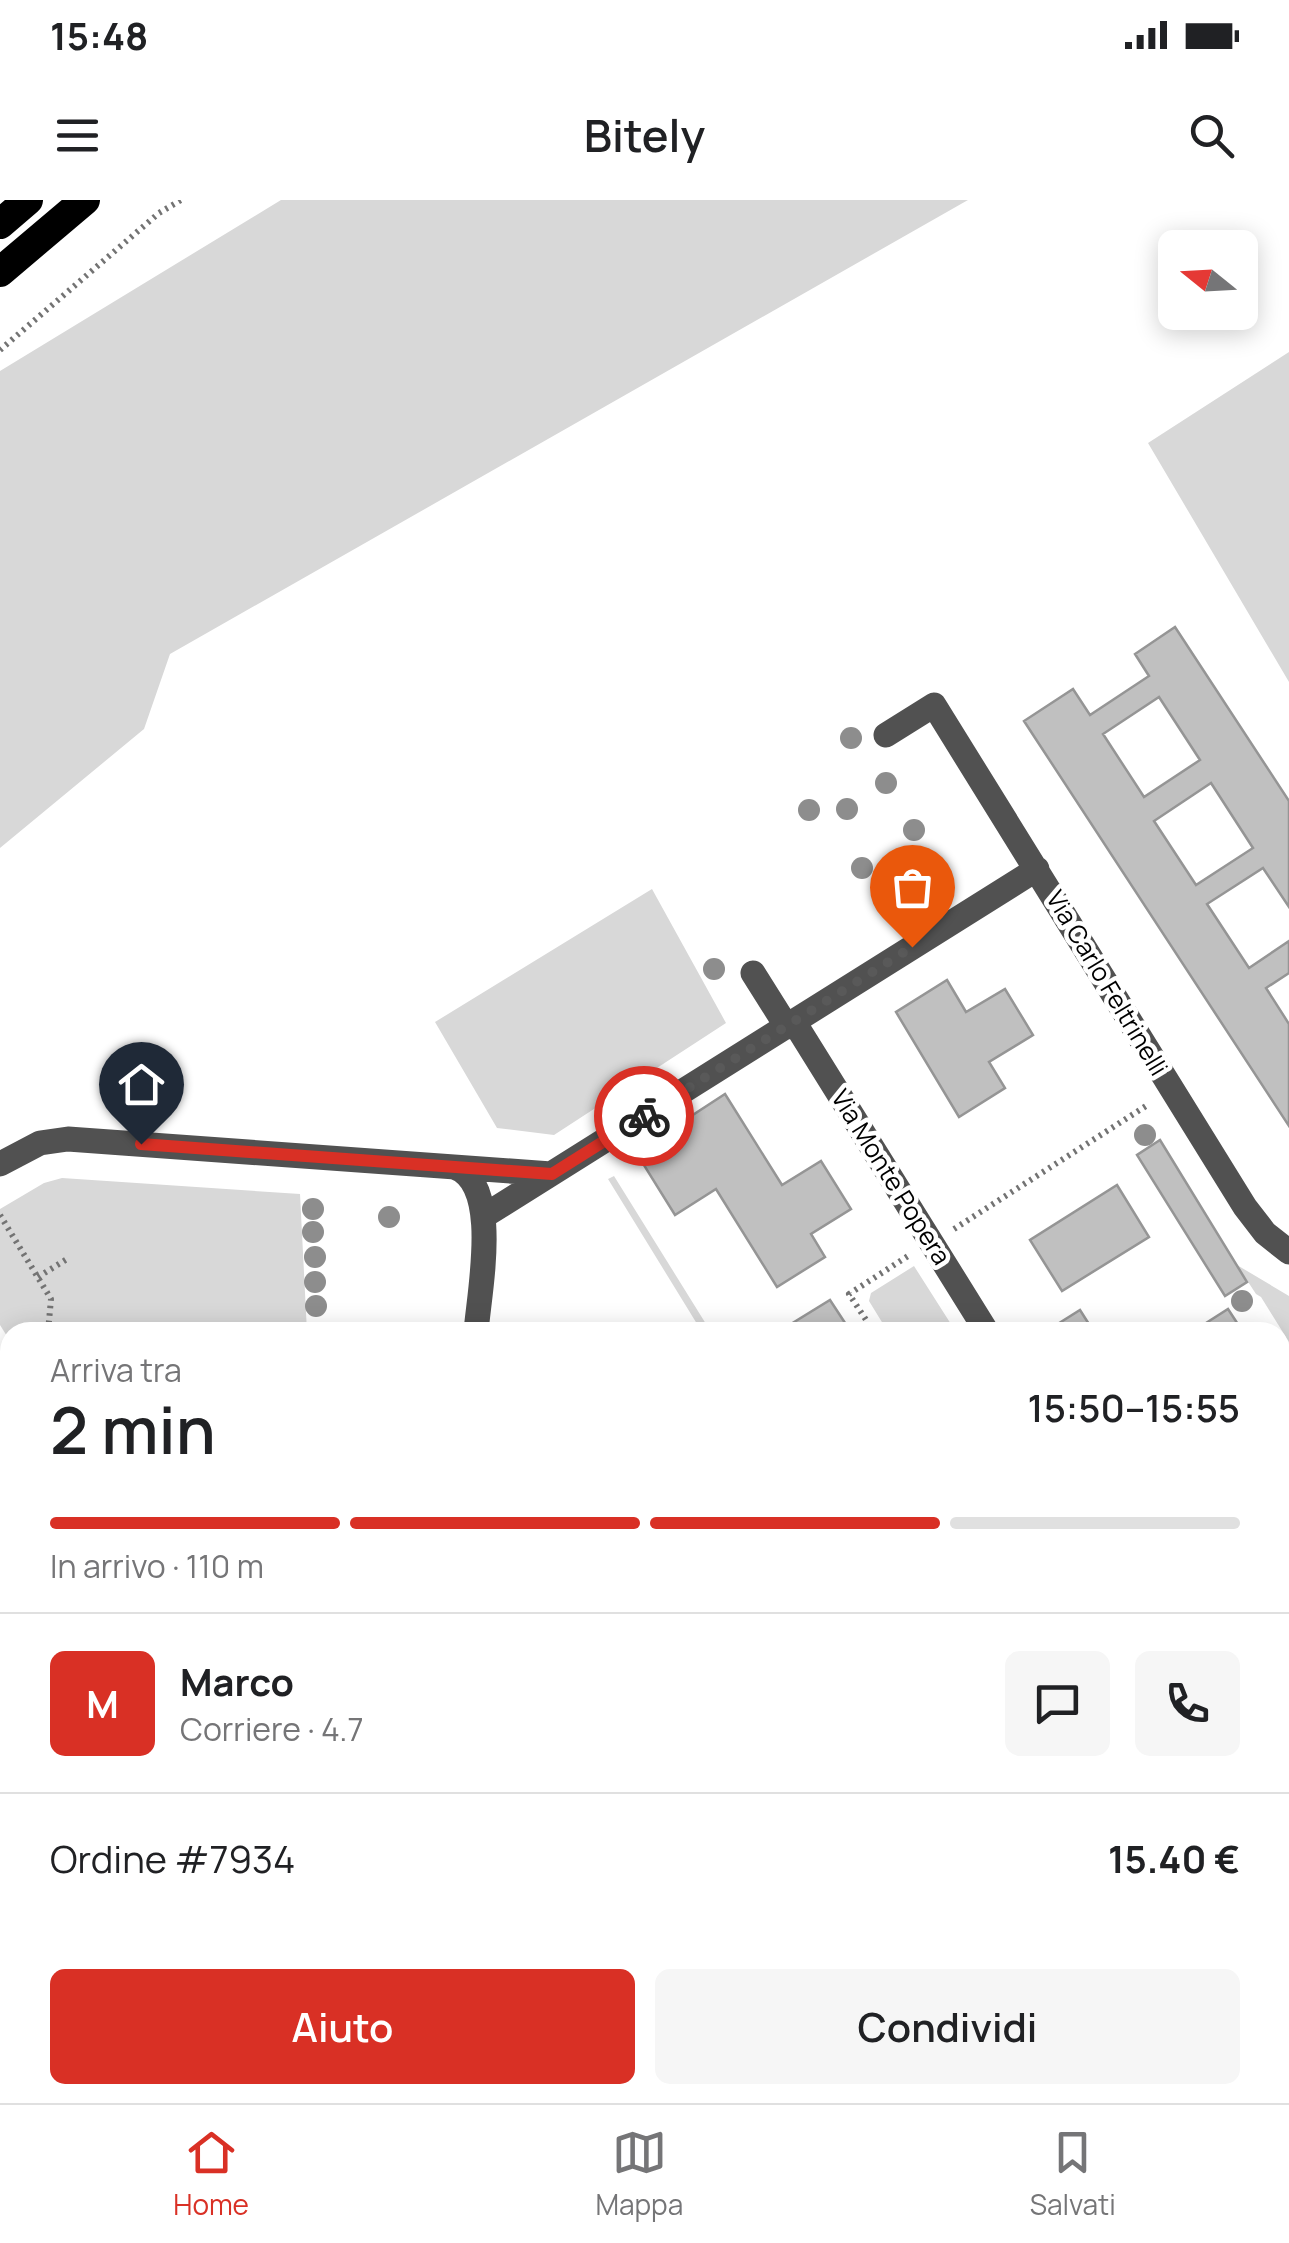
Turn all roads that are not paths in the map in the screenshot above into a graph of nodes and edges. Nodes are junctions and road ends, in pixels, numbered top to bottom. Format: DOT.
graph roads {
  1 [pos="28,200"];
  2 [pos="85,200"];
  3 [pos="0,224"];
  4 [pos="0,272"];
  5 [pos="886,735"];
  6 [pos="1037,869"];
  7 [pos="753,973"];
  8 [pos="790,1024"];
  9 [pos="0,1164"];
  10 [pos="454,1167"];
  11 [pos="552,1174"];
  12 [pos="484,1216"];
  13 [pos="1289,1252"];
  14 [pos="477,1322"];
  15 [pos="981,1322"];
  1 -- 3 [label="highway"];
  2 -- 4 [label="highway"];
  5 -- 6 [label="street, Via Carlo Feltrinelli"];
  6 -- 8 [label="street"];
  6 -- 13 [label="street, Via Carlo Feltrinelli"];
  7 -- 8 [label="street, Via Monte Popera"];
  8 -- 11 [label="street"];
  8 -- 15 [label="street, Via Monte Popera"];
  9 -- 10 [label="street"];
  10 -- 11 [label="street"];
  10 -- 12 [label="street"];
  11 -- 12 [label="street"];
  12 -- 14 [label="street"];
}
